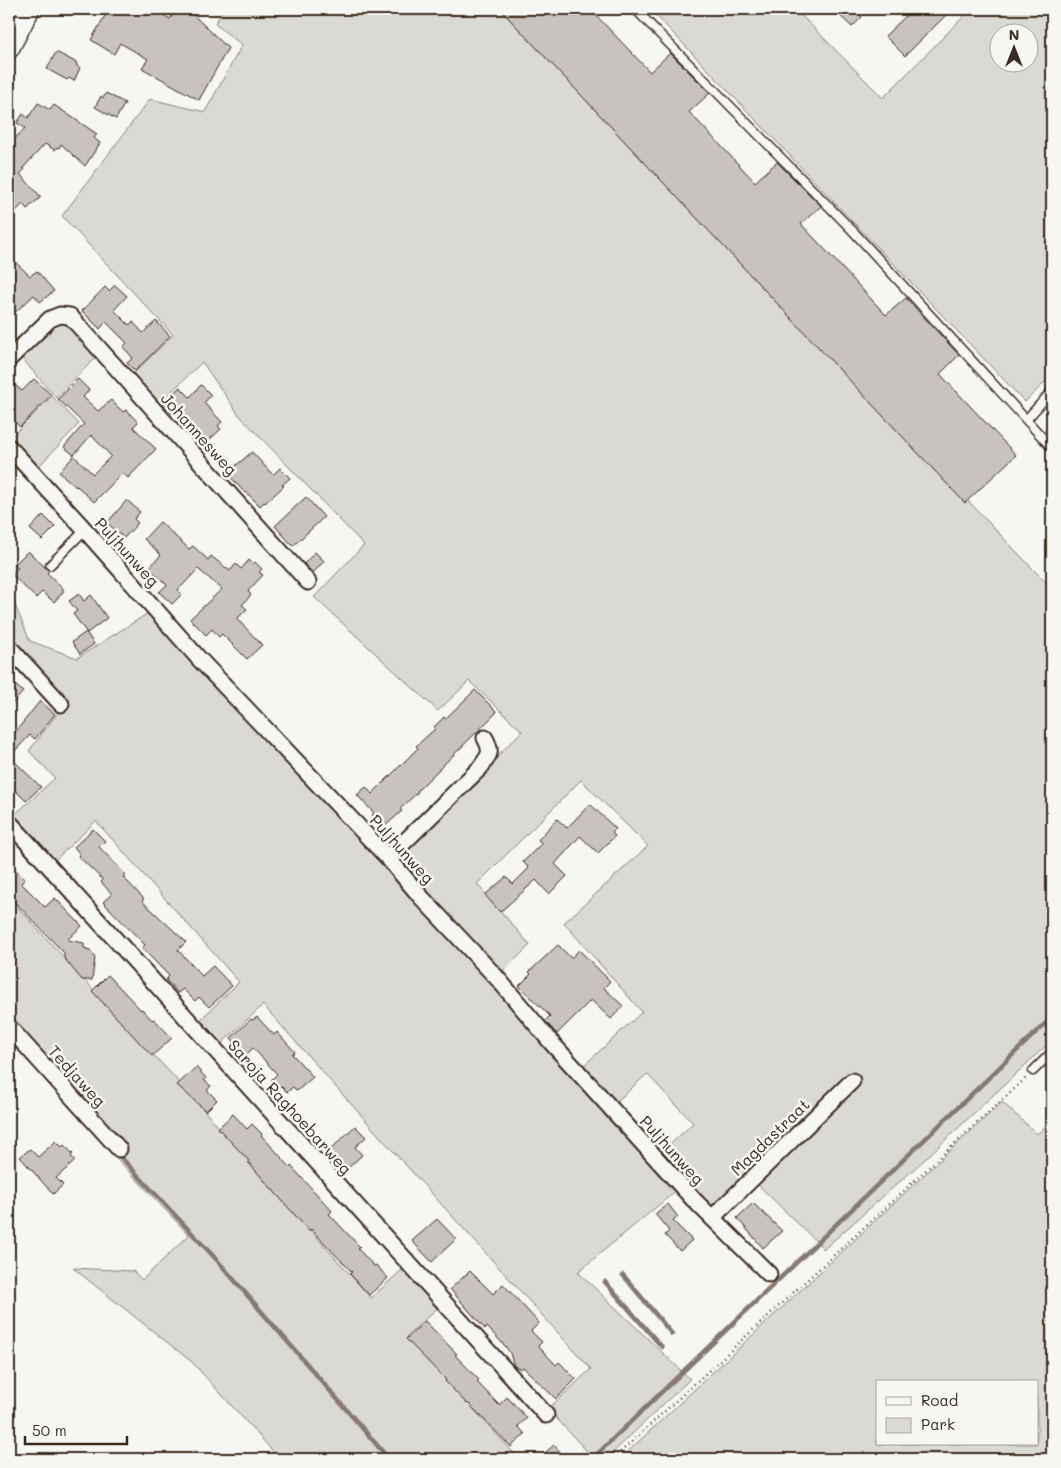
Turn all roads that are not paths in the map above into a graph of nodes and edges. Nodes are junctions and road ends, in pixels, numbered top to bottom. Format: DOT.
graph roads {
  1 [pos="30,9"];
  2 [pos="635,9"];
  3 [pos="9,49"];
  4 [pos="9,359"];
  5 [pos="1052,391"];
  6 [pos="1026,420"];
  7 [pos="9,447"];
  8 [pos="1052,448"];
  9 [pos="85,530"];
  10 [pos="50,565"];
  11 [pos="308,582"];
  12 [pos="9,647"];
  13 [pos="61,704"];
  14 [pos="485,738"];
  15 [pos="9,822"];
  16 [pos="388,858"];
  17 [pos="9,1027"];
  18 [pos="1052,1052"];
  19 [pos="1033,1071"];
  20 [pos="852,1081"];
  21 [pos="119,1149"];
  22 [pos="712,1218"];
  23 [pos="769,1274"];
  24 [pos="546,1415"];
  1 -- 3 [label="street"];
  2 -- 6 [label="lane"];
  4 -- 11 [label="street, Johannesweg"];
  5 -- 6 [label="lane"];
  6 -- 8 [label="lane"];
  7 -- 9 [label="street, Puljhunweg"];
  9 -- 10 [label="lane"];
  9 -- 16 [label="street, Puljhunweg"];
  12 -- 13 [label="street"];
  14 -- 16 [label="street"];
  15 -- 24 [label="street, Saroja Raghoebarweg"];
  16 -- 22 [label="street, Puljhunweg"];
  17 -- 21 [label="street, Tedjaweg"];
  18 -- 19 [label="lane"];
  20 -- 22 [label="street, Magdastraat"];
  22 -- 23 [label="street, Puljhunweg"];
}
